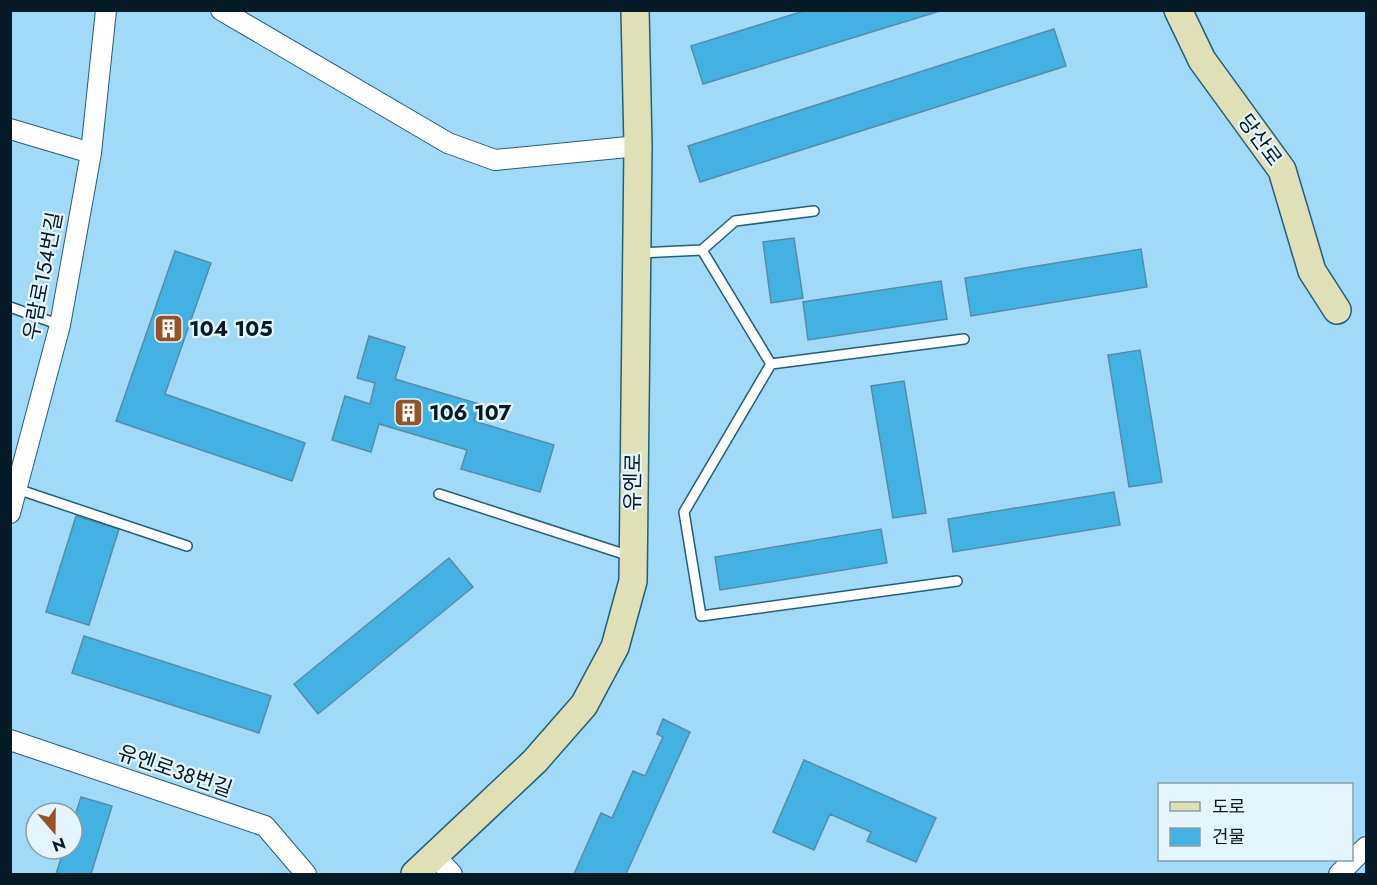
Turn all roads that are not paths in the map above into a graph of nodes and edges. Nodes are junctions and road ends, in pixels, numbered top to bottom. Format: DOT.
graph roads {
  1 [pos="106,10"];
  2 [pos="221,10"];
  3 [pos="635,10"];
  4 [pos="1178,10"];
  5 [pos="10,129"];
  6 [pos="638,146"];
  7 [pos="91,153"];
  8 [pos="814,211"];
  9 [pos="702,250"];
  10 [pos="637,254"];
  11 [pos="10,307"];
  12 [pos="1337,310"];
  13 [pos="60,325"];
  14 [pos="964,339"];
  15 [pos="771,364"];
  16 [pos="17,489"];
  17 [pos="439,494"];
  18 [pos="10,513"];
  19 [pos="187,546"];
  20 [pos="633,557"];
  21 [pos="957,581"];
  22 [pos="10,740"];
  23 [pos="1366,847"];
  24 [pos="1353,860"];
  25 [pos="1352,861"];
  26 [pos="444,865"];
  27 [pos="306,874"];
  28 [pos="416,874"];
  29 [pos="1339,874"];
  1 -- 7 [label="street, 우람로154번길"];
  2 -- 6 [label="street"];
  3 -- 6 [label="main road, 유엔로"];
  4 -- 12 [label="main road, 당산로"];
  5 -- 7 [label="street"];
  6 -- 10 [label="main road, 유엔로"];
  7 -- 13 [label="street, 우람로154번길"];
  8 -- 9 [label="lane"];
  9 -- 10 [label="lane"];
  9 -- 15 [label="lane"];
  10 -- 20 [label="main road, 유엔로"];
  11 -- 13 [label="lane"];
  13 -- 16 [label="street, 우람로154번길"];
  14 -- 15 [label="lane"];
  15 -- 21 [label="lane"];
  16 -- 18 [label="street, 우람로154번길"];
  16 -- 19 [label="lane"];
  17 -- 20 [label="lane"];
  20 -- 26 [label="main road, 유엔로"];
  22 -- 27 [label="street, 유엔로38번길"];
  23 -- 24 [label="street"];
  25 -- 29 [label="street"];
  26 -- 28 [label="main road, 유엔로"];
}
